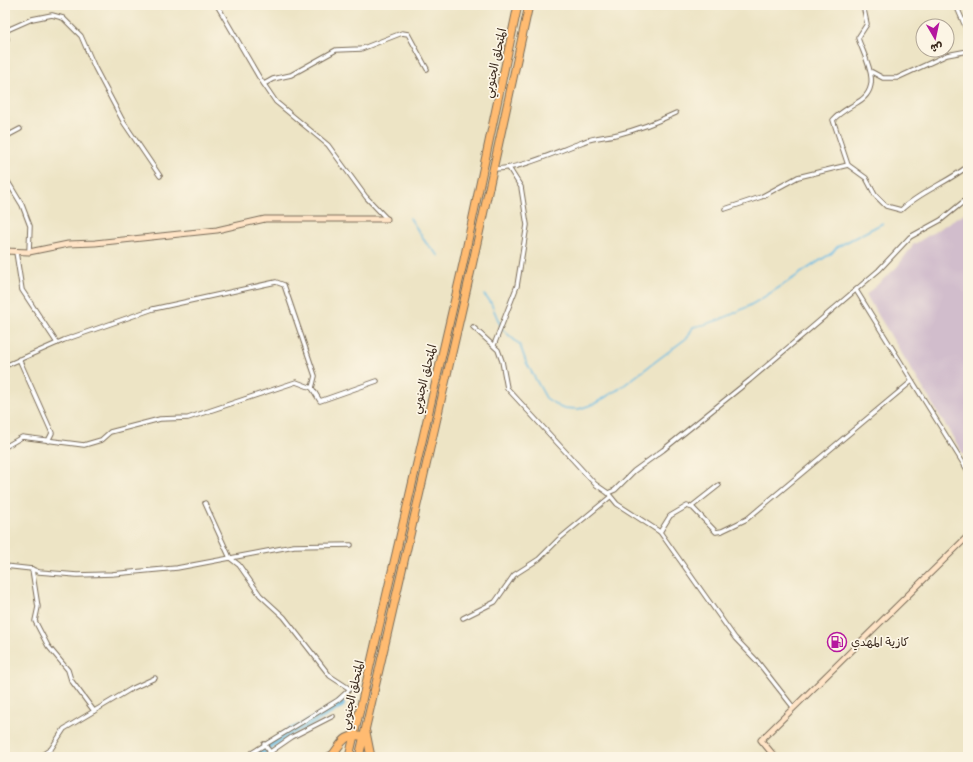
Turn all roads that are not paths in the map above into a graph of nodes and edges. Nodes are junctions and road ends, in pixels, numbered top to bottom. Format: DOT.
graph roads {
  1 [pos="217,5"];
  2 [pos="518,5"];
  3 [pos="529,5"];
  4 [pos="864,5"];
  5 [pos="956,5"];
  6 [pos="5,32"];
  7 [pos="968,33"];
  8 [pos="5,42"];
  9 [pos="968,52"];
  10 [pos="427,69"];
  11 [pos="872,72"];
  12 [pos="264,84"];
  13 [pos="676,113"];
  14 [pos="20,130"];
  15 [pos="5,137"];
  16 [pos="848,165"];
  17 [pos="968,166"];
  18 [pos="509,168"];
  19 [pos="493,169"];
  20 [pos="160,176"];
  21 [pos="5,177"];
  22 [pos="968,198"];
  23 [pos="725,209"];
  24 [pos="387,219"];
  25 [pos="5,251"];
  26 [pos="16,252"];
  27 [pos="29,252"];
  28 [pos="856,290"];
  29 [pos="473,327"];
  30 [pos="58,343"];
  31 [pos="494,345"];
  32 [pos="19,359"];
  33 [pos="5,366"];
  34 [pos="912,381"];
  35 [pos="377,382"];
  36 [pos="312,388"];
  37 [pos="48,441"];
  38 [pos="5,447"];
  39 [pos="968,471"];
  40 [pos="719,485"];
  41 [pos="609,495"];
  42 [pos="205,503"];
  43 [pos="691,507"];
  44 [pos="660,532"];
  45 [pos="968,536"];
  46 [pos="351,545"];
  47 [pos="230,558"];
  48 [pos="5,566"];
  49 [pos="32,569"];
  50 [pos="463,618"];
  51 [pos="155,678"];
  52 [pos="793,707"];
  53 [pos="94,711"];
  54 [pos="333,716"];
  55 [pos="354,734"];
  56 [pos="365,734"];
  57 [pos="264,744"];
  58 [pos="271,753"];
  59 [pos="333,755"];
  60 [pos="39,757"];
  61 [pos="245,757"];
  62 [pos="263,757"];
  63 [pos="274,757"];
  64 [pos="325,757"];
  65 [pos="349,757"];
  66 [pos="360,757"];
  67 [pos="371,757"];
  68 [pos="776,757"];
  1 -- 12 [label="street"];
  2 -- 55 [label="highway, المتحلق الجنوبي"];
  3 -- 19 [label="highway, المتحلق الجنوبي"];
  4 -- 11 [label="street"];
  5 -- 7 [label="street"];
  6 -- 8 [label="street"];
  6 -- 20 [label="street"];
  9 -- 11 [label="street"];
  10 -- 12 [label="street"];
  11 -- 16 [label="street"];
  12 -- 24 [label="street"];
  13 -- 18 [label="street"];
  14 -- 15 [label="street"];
  16 -- 17 [label="street"];
  16 -- 23 [label="street"];
  18 -- 19 [label="street"];
  18 -- 31 [label="street"];
  19 -- 56 [label="highway, المتحلق الجنوبي"];
  21 -- 27 [label="street"];
  22 -- 28 [label="street"];
  24 -- 27 [label="street"];
  25 -- 26 [label="street"];
  26 -- 27 [label="street"];
  26 -- 30 [label="street"];
  28 -- 34 [label="street"];
  28 -- 41 [label="street"];
  29 -- 31 [label="street"];
  30 -- 32 [label="street"];
  30 -- 36 [label="street"];
  31 -- 41 [label="street"];
  32 -- 33 [label="street"];
  32 -- 37 [label="street"];
  34 -- 39 [label="street"];
  34 -- 43 [label="street"];
  35 -- 36 [label="street"];
  36 -- 37 [label="street"];
  37 -- 38 [label="street"];
  40 -- 43 [label="street"];
  41 -- 44 [label="street"];
  41 -- 50 [label="street"];
  42 -- 47 [label="street"];
  43 -- 44 [label="street"];
  44 -- 52 [label="street"];
  45 -- 52 [label="street"];
  46 -- 47 [label="street"];
  47 -- 49 [label="street"];
  47 -- 57 [label="street"];
  48 -- 49 [label="street"];
  49 -- 53 [label="street"];
  51 -- 53 [label="street"];
  52 -- 68 [label="street"];
  53 -- 60 [label="street"];
  54 -- 58 [label="street"];
  55 -- 56 [label="highway"];
  55 -- 59 [label="highway"];
  55 -- 65 [label="highway, المتحلق الجنوبي"];
  56 -- 66 [label="highway, المتحلق الجنوبي"];
  56 -- 67 [label="highway"];
  57 -- 58 [label="street"];
  57 -- 61 [label="street"];
  58 -- 62 [label="street"];
  58 -- 63 [label="street"];
  59 -- 64 [label="street"];
}
